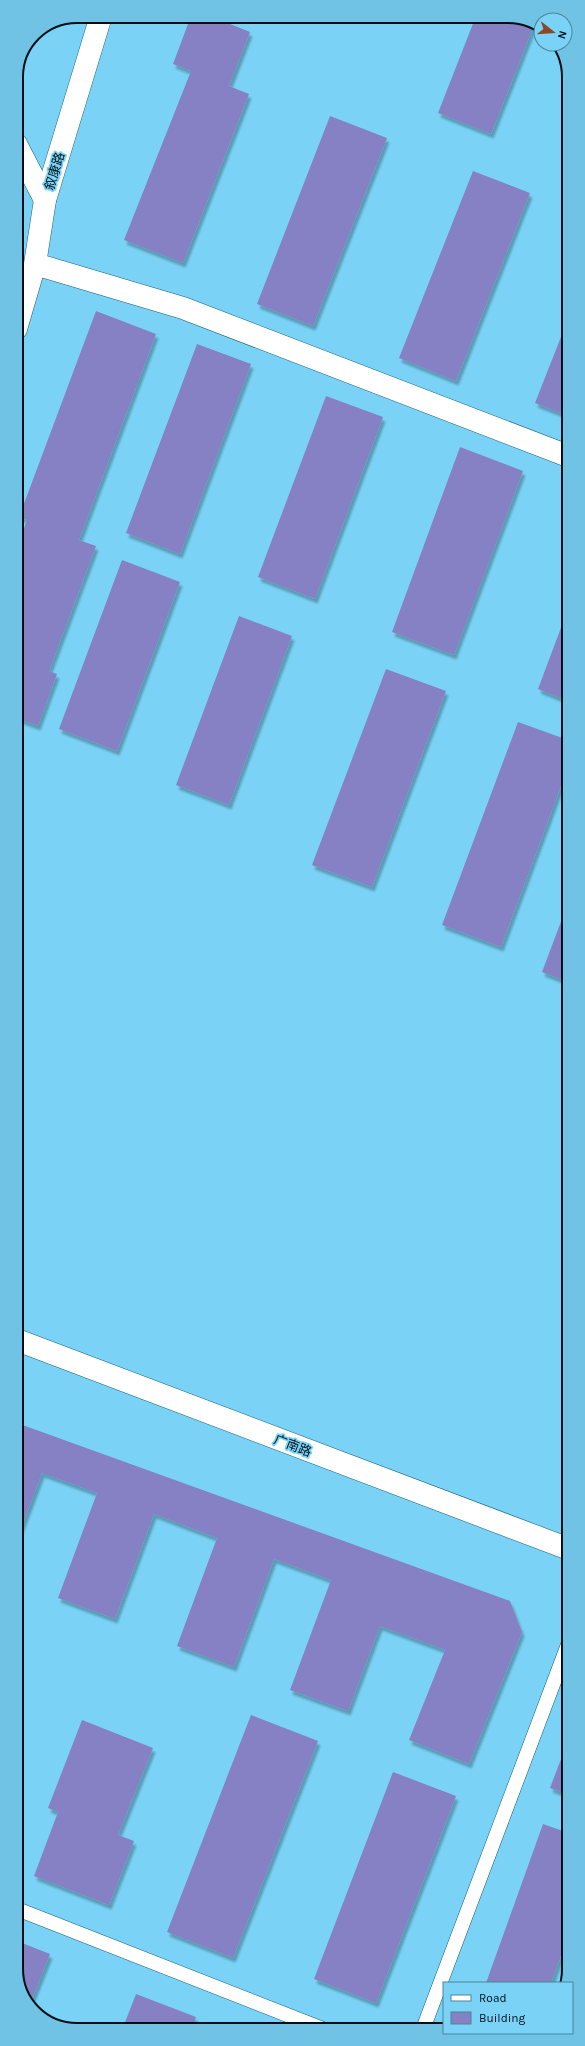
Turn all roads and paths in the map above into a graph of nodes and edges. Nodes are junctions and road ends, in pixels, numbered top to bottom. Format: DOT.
graph roads {
  1 [pos="99,23"];
  2 [pos="23,158"];
  3 [pos="45,200"];
  4 [pos="35,264"];
  5 [pos="23,305"];
  6 [pos="562,454"];
  7 [pos="23,1342"];
  8 [pos="562,1546"];
  9 [pos="562,1661"];
  10 [pos="23,1911"];
  11 [pos="308,2023"];
  12 [pos="425,2023"];
  1 -- 3 [label="street, 叙康路"];
  2 -- 3 [label="street"];
  3 -- 4 [label="street, 叙康路"];
  4 -- 5 [label="street, 叙康路"];
  4 -- 6 [label="street"];
  7 -- 8 [label="street, 广南路"];
  9 -- 12 [label="lane"];
  10 -- 11 [label="lane"];
}
